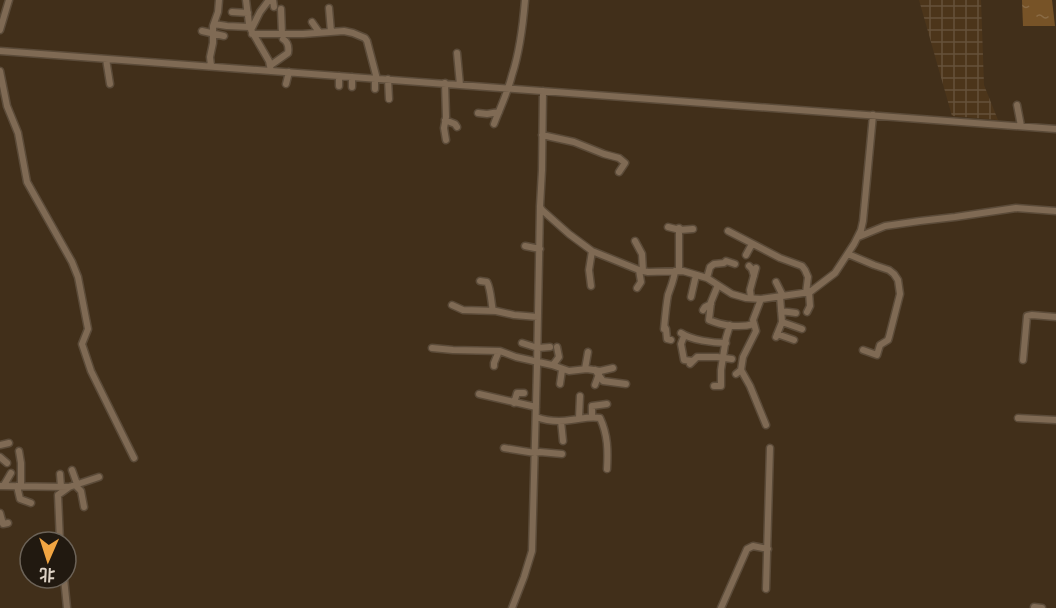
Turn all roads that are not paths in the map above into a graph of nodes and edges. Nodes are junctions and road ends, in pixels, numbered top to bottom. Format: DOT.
graph roads {
  1 [pos="9,0"];
  2 [pos="219,0"];
  3 [pos="246,0"];
  4 [pos="525,0"];
  5 [pos="274,4"];
  6 [pos="329,8"];
  7 [pos="232,12"];
  8 [pos="248,13"];
  9 [pos="312,22"];
  10 [pos="214,24"];
  11 [pos="0,30"];
  12 [pos="251,30"];
  13 [pos="202,31"];
  14 [pos="319,32"];
  15 [pos="331,32"];
  16 [pos="213,33"];
  17 [pos="224,36"];
  18 [pos="282,36"];
  19 [pos="0,51"];
  20 [pos="457,53"];
  21 [pos="106,59"];
  22 [pos="211,66"];
  23 [pos="271,68"];
  24 [pos="0,71"];
  25 [pos="289,72"];
  26 [pos="306,73"];
  27 [pos="339,76"];
  28 [pos="355,77"];
  29 [pos="376,79"];
  30 [pos="388,79"];
  31 [pos="305,81"];
  32 [pos="110,84"];
  33 [pos="286,84"];
  34 [pos="445,84"];
  35 [pos="460,85"];
  36 [pos="339,86"];
  37 [pos="354,86"];
  38 [pos="508,88"];
  39 [pos="375,89"];
  40 [pos="543,90"];
  41 [pos="388,99"];
  42 [pos="1017,105"];
  43 [pos="499,112"];
  44 [pos="478,113"];
  45 [pos="873,115"];
  46 [pos="445,120"];
  47 [pos="494,124"];
  48 [pos="1021,126"];
  49 [pos="456,127"];
  50 [pos="1056,129"];
  51 [pos="542,135"];
  52 [pos="446,140"];
  53 [pos="619,172"];
  54 [pos="540,206"];
  55 [pos="1056,211"];
  56 [pos="668,228"];
  57 [pos="680,229"];
  58 [pos="693,229"];
  59 [pos="728,231"];
  60 [pos="858,237"];
  61 [pos="635,241"];
  62 [pos="752,244"];
  63 [pos="525,246"];
  64 [pos="540,249"];
  65 [pos="592,251"];
  66 [pos="848,254"];
  67 [pos="746,255"];
  68 [pos="735,264"];
  69 [pos="749,266"];
  70 [pos="756,268"];
  71 [pos="641,271"];
  72 [pos="677,271"];
  73 [pos="696,275"];
  74 [pos="754,276"];
  75 [pos="707,278"];
  76 [pos="480,281"];
  77 [pos="776,282"];
  78 [pos="718,285"];
  79 [pos="591,286"];
  80 [pos="637,288"];
  81 [pos="808,292"];
  82 [pos="735,295"];
  83 [pos="782,296"];
  84 [pos="691,297"];
  85 [pos="751,298"];
  86 [pos="761,299"];
  87 [pos="730,301"];
  88 [pos="711,304"];
  89 [pos="452,305"];
  90 [pos="703,310"];
  91 [pos="493,311"];
  92 [pos="781,311"];
  93 [pos="807,312"];
  94 [pos="796,313"];
  95 [pos="1056,317"];
  96 [pos="538,318"];
  97 [pos="782,322"];
  98 [pos="754,324"];
  99 [pos="730,325"];
  100 [pos="802,329"];
  101 [pos="671,340"];
  102 [pos="794,340"];
  103 [pos="522,343"];
  104 [pos="726,343"];
  105 [pos="432,348"];
  106 [pos="538,348"];
  107 [pos="863,350"];
  108 [pos="499,351"];
  109 [pos="588,352"];
  110 [pos="567,354"];
  111 [pos="559,357"];
  112 [pos="723,358"];
  113 [pos="732,359"];
  114 [pos="1023,360"];
  115 [pos="538,361"];
  116 [pos="553,365"];
  117 [pos="494,366"];
  118 [pos="613,368"];
  119 [pos="585,369"];
  120 [pos="562,370"];
  121 [pos="598,372"];
  122 [pos="560,384"];
  123 [pos="626,384"];
  124 [pos="595,385"];
  125 [pos="714,386"];
  126 [pos="524,393"];
  127 [pos="479,394"];
  128 [pos="580,396"];
  129 [pos="514,403"];
  130 [pos="607,404"];
  131 [pos="536,407"];
  132 [pos="536,417"];
  133 [pos="592,417"];
  134 [pos="579,418"];
  135 [pos="1018,418"];
  136 [pos="1056,420"];
  137 [pos="561,421"];
  138 [pos="766,425"];
  139 [pos="563,441"];
  140 [pos="9,443"];
  141 [pos="0,445"];
  142 [pos="504,448"];
  143 [pos="770,448"];
  144 [pos="19,451"];
  145 [pos="535,453"];
  146 [pos="562,454"];
  147 [pos="0,457"];
  148 [pos="134,458"];
  149 [pos="7,463"];
  150 [pos="607,469"];
  151 [pos="72,470"];
  152 [pos="11,474"];
  153 [pos="60,474"];
  154 [pos="99,477"];
  155 [pos="2,485"];
  156 [pos="19,486"];
  157 [pos="70,486"];
  158 [pos="31,503"];
  159 [pos="84,507"];
  160 [pos="0,513"];
  161 [pos="8,523"];
  162 [pos="59,530"];
  163 [pos="768,549"];
  164 [pos="766,589"];
  165 [pos="65,590"];
  166 [pos="1034,607"];
  167 [pos="67,608"];
  168 [pos="512,608"];
  169 [pos="721,608"];
  170 [pos="1042,608"];
  1 -- 11 [label="street"];
  2 -- 10 [label="street"];
  3 -- 8 [label="street"];
  4 -- 38 [label="street"];
  5 -- 12 [label="street"];
  5 -- 18 [label="street"];
  6 -- 15 [label="street"];
  7 -- 8 [label="street"];
  8 -- 12 [label="street"];
  9 -- 14 [label="street"];
  10 -- 12 [label="street"];
  10 -- 16 [label="street"];
  12 -- 18 [label="street"];
  12 -- 23 [label="street"];
  13 -- 16 [label="street"];
  14 -- 15 [label="street"];
  14 -- 18 [label="street"];
  15 -- 29 [label="street"];
  16 -- 17 [label="street"];
  16 -- 22 [label="street"];
  18 -- 23 [label="street"];
  19 -- 21 [label="street"];
  20 -- 35 [label="street"];
  21 -- 22 [label="street"];
  21 -- 32 [label="street"];
  22 -- 23 [label="street"];
  23 -- 25 [label="street"];
  24 -- 148 [label="street"];
  25 -- 26 [label="street"];
  25 -- 33 [label="street"];
  26 -- 27 [label="street"];
  26 -- 31 [label="street"];
  27 -- 28 [label="street"];
  27 -- 36 [label="street"];
  28 -- 29 [label="street"];
  28 -- 37 [label="street"];
  29 -- 30 [label="street"];
  29 -- 39 [label="street"];
  30 -- 34 [label="street"];
  30 -- 41 [label="street"];
  34 -- 35 [label="street"];
  34 -- 46 [label="street"];
  35 -- 38 [label="street"];
  38 -- 40 [label="street"];
  38 -- 43 [label="street"];
  40 -- 45 [label="street"];
  40 -- 51 [label="street"];
  42 -- 48 [label="street"];
  43 -- 44 [label="street"];
  43 -- 47 [label="street"];
  45 -- 48 [label="street"];
  45 -- 60 [label="street"];
  46 -- 49 [label="street"];
  46 -- 52 [label="street"];
  48 -- 50 [label="street"];
  51 -- 53 [label="street"];
  51 -- 54 [label="street"];
  54 -- 64 [label="street"];
  54 -- 65 [label="street"];
  55 -- 60 [label="street"];
  56 -- 57 [label="street"];
  57 -- 58 [label="street"];
  57 -- 72 [label="street"];
  59 -- 62 [label="street"];
  60 -- 66 [label="street"];
  61 -- 71 [label="street"];
  62 -- 67 [label="street"];
  62 -- 81 [label="street"];
  63 -- 64 [label="street"];
  64 -- 96 [label="street"];
  65 -- 71 [label="street"];
  65 -- 79 [label="street"];
  66 -- 81 [label="street"];
  66 -- 107 [label="street"];
  68 -- 75 [label="street"];
  69 -- 74 [label="street"];
  70 -- 74 [label="street"];
  71 -- 72 [label="street"];
  71 -- 80 [label="street"];
  72 -- 73 [label="street"];
  72 -- 101 [label="street"];
  73 -- 75 [label="street"];
  73 -- 84 [label="street"];
  74 -- 85 [label="street"];
  75 -- 78 [label="street"];
  76 -- 91 [label="street"];
  77 -- 83 [label="street"];
  78 -- 82 [label="street"];
  78 -- 88 [label="street"];
  81 -- 83 [label="street"];
  81 -- 93 [label="street"];
  82 -- 85 [label="street"];
  82 -- 87 [label="street"];
  83 -- 86 [label="street"];
  83 -- 92 [label="street"];
  85 -- 86 [label="street"];
  86 -- 98 [label="street"];
  88 -- 90 [label="street"];
  88 -- 99 [label="street"];
  89 -- 91 [label="street"];
  91 -- 96 [label="street"];
  92 -- 94 [label="street"];
  92 -- 97 [label="street"];
  95 -- 114 [label="street"];
  96 -- 106 [label="street"];
  97 -- 100 [label="street"];
  97 -- 102 [label="street"];
  98 -- 99 [label="street"];
  98 -- 138 [label="street"];
  99 -- 104 [label="street"];
  103 -- 106 [label="street"];
  104 -- 112 [label="street"];
  104 -- 112 [label="street"];
  105 -- 108 [label="street"];
  106 -- 111 [label="street"];
  106 -- 115 [label="street"];
  108 -- 115 [label="street"];
  108 -- 117 [label="street"];
  109 -- 119 [label="street"];
  110 -- 111 [label="street"];
  111 -- 116 [label="street"];
  112 -- 113 [label="street"];
  112 -- 125 [label="street"];
  115 -- 116 [label="street"];
  115 -- 131 [label="street"];
  116 -- 120 [label="street"];
  118 -- 121 [label="street"];
  119 -- 120 [label="street"];
  119 -- 121 [label="street"];
  120 -- 122 [label="street"];
  121 -- 123 [label="street"];
  121 -- 124 [label="street"];
  126 -- 129 [label="street"];
  127 -- 129 [label="street"];
  128 -- 134 [label="street"];
  129 -- 131 [label="street"];
  130 -- 133 [label="street"];
  131 -- 132 [label="street"];
  132 -- 137 [label="street"];
  132 -- 145 [label="street"];
  133 -- 134 [label="street"];
  133 -- 150 [label="street"];
  134 -- 137 [label="street"];
  135 -- 136 [label="street"];
  137 -- 139 [label="street"];
  140 -- 141 [label="street"];
  142 -- 145 [label="street"];
  143 -- 163 [label="street"];
  144 -- 156 [label="street"];
  145 -- 146 [label="street"];
  145 -- 168 [label="street"];
  147 -- 149 [label="street"];
  151 -- 157 [label="street"];
  152 -- 155 [label="street"];
  153 -- 157 [label="street"];
  154 -- 157 [label="street"];
  155 -- 156 [label="street"];
  156 -- 157 [label="street"];
  156 -- 158 [label="street"];
  157 -- 159 [label="street"];
  157 -- 162 [label="street"];
  160 -- 161 [label="street"];
  163 -- 164 [label="street"];
  163 -- 169 [label="street"];
  165 -- 167 [label="street"];
  166 -- 170 [label="street"];
}
